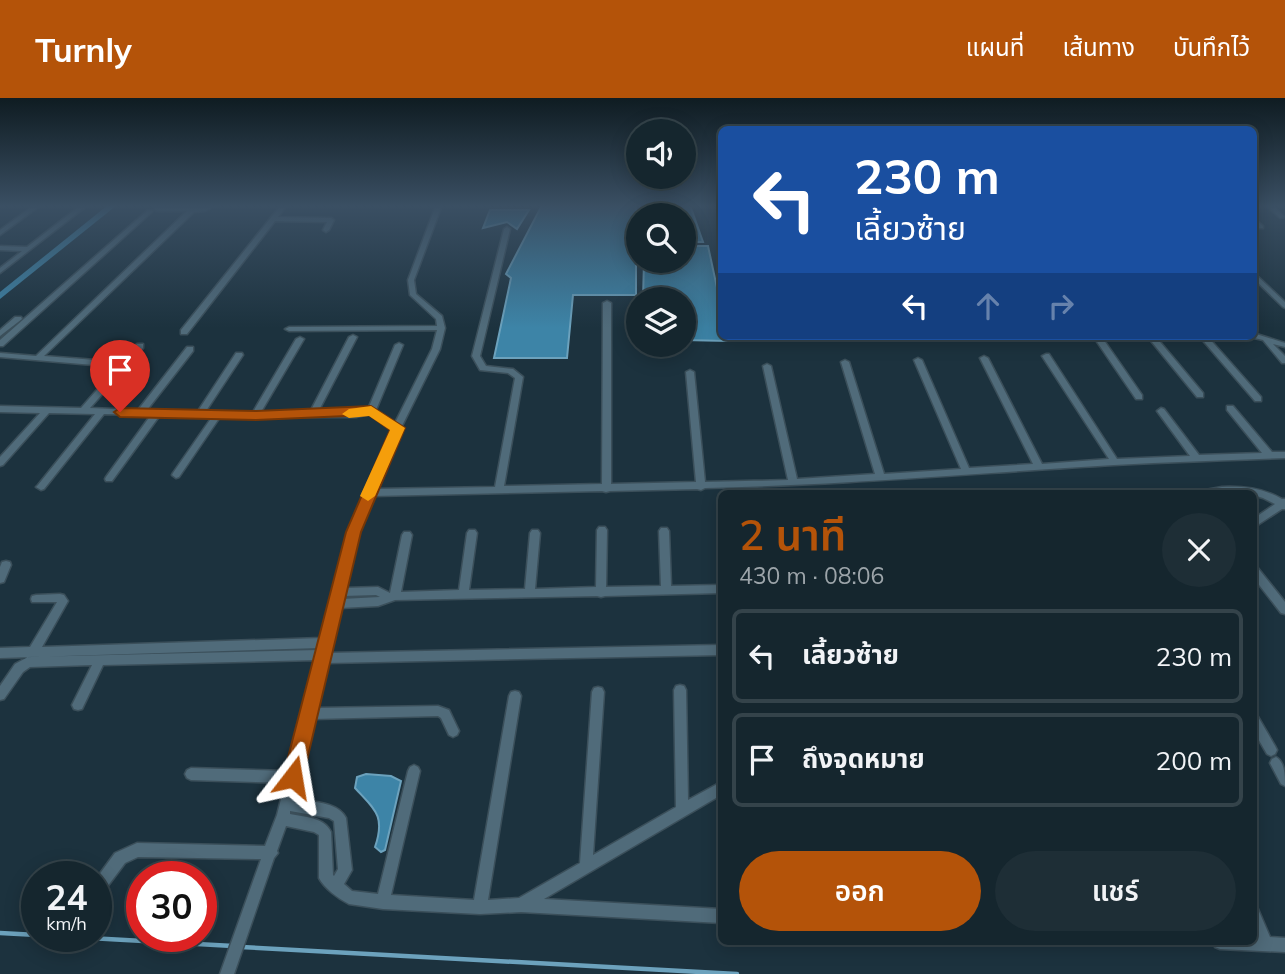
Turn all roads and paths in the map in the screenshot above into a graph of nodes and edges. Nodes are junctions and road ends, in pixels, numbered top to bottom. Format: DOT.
graph roads {
  1 [pos="28,246"];
  2 [pos="28,246"];
  3 [pos="107,246"];
  4 [pos="154,246"];
  5 [pos="253,246"];
  6 [pos="425,246"];
  7 [pos="503,246"];
  8 [pos="0,248"];
  9 [pos="24,249"];
  10 [pos="0,265"];
  11 [pos="0,271"];
  12 [pos="75,273"];
  13 [pos="1257,278"];
  14 [pos="607,303"];
  15 [pos="1285,306"];
  16 [pos="441,328"];
  17 [pos="289,329"];
  18 [pos="184,332"];
  19 [pos="0,334"];
  20 [pos="1257,335"];
  21 [pos="1257,336"];
  22 [pos="353,337"];
  23 [pos="300,338"];
  24 [pos="1100,340"];
  25 [pos="1153,340"];
  26 [pos="1206,340"];
  27 [pos="0,344"];
  28 [pos="399,345"];
  29 [pos="1285,345"];
  30 [pos="139,346"];
  31 [pos="190,349"];
  32 [pos="0,355"];
  33 [pos="239,355"];
  34 [pos="1046,356"];
  35 [pos="38,358"];
  36 [pos="984,358"];
  37 [pos="918,359"];
  38 [pos="1285,361"];
  39 [pos="845,362"];
  40 [pos="123,365"];
  41 [pos="767,366"];
  42 [pos="690,372"];
  43 [pos="1200,396"];
  44 [pos="1139,397"];
  45 [pos="1258,399"];
  46 [pos="1230,408"];
  47 [pos="0,409"];
  48 [pos="47,410"];
  49 [pos="84,410"];
  50 [pos="371,411"];
  51 [pos="1161,411"];
  52 [pos="101,412"];
  53 [pos="314,412"];
  54 [pos="140,413"];
  55 [pos="157,413"];
  56 [pos="200,414"];
  57 [pos="218,414"];
  58 [pos="256,415"];
  59 [pos="398,428"];
  60 [pos="1285,454"];
  61 [pos="1269,455"];
  62 [pos="1196,457"];
  63 [pos="1115,462"];
  64 [pos="0,463"];
  65 [pos="1039,467"];
  66 [pos="965,471"];
  67 [pos="176,475"];
  68 [pos="881,478"];
  69 [pos="109,479"];
  70 [pos="793,483"];
  71 [pos="41,487"];
  72 [pos="701,487"];
  73 [pos="606,489"];
  74 [pos="499,490"];
  75 [pos="1257,492"];
  76 [pos="369,493"];
  77 [pos="1284,504"];
  78 [pos="1257,521"];
  79 [pos="602,530"];
  80 [pos="664,531"];
  81 [pos="472,533"];
  82 [pos="535,533"];
  83 [pos="407,535"];
  84 [pos="6,565"];
  85 [pos="1257,575"];
  86 [pos="0,579"];
  87 [pos="718,589"];
  88 [pos="666,591"];
  89 [pos="339,592"];
  90 [pos="530,593"];
  91 [pos="601,593"];
  92 [pos="463,595"];
  93 [pos="391,597"];
  94 [pos="36,598"];
  95 [pos="336,604"];
  96 [pos="1285,610"];
  97 [pos="718,649"];
  98 [pos="34,651"];
  99 [pos="325,652"];
  100 [pos="0,653"];
  101 [pos="100,660"];
  102 [pos="680,690"];
  103 [pos="598,692"];
  104 [pos="0,695"];
  105 [pos="515,696"];
  106 [pos="78,705"];
  107 [pos="309,714"];
  108 [pos="1257,726"];
  109 [pos="453,731"];
  110 [pos="1271,750"];
  111 [pos="1276,763"];
  112 [pos="414,772"];
  113 [pos="191,774"];
  114 [pos="293,777"];
  115 [pos="1285,780"];
  116 [pos="718,790"];
  117 [pos="286,804"];
  118 [pos="682,810"];
  119 [pos="282,819"];
  120 [pos="271,853"];
  121 [pos="586,867"];
  122 [pos="112,869"];
  123 [pos="337,884"];
  124 [pos="383,902"];
  125 [pos="520,905"];
  126 [pos="480,906"];
  127 [pos="718,916"];
  128 [pos="1257,923"];
  129 [pos="1257,944"];
  130 [pos="1266,944"];
  131 [pos="1285,944"];
  132 [pos="227,974"];
  1 -- 9 [label="street"];
  2 -- 9 [label="street"];
  3 -- 12 [label="street"];
  4 -- 35 [label="street"];
  5 -- 18 [label="street"];
  6 -- 16 [label="street"];
  7 -- 74 [label="street"];
  8 -- 9 [label="street"];
  9 -- 10 [label="street"];
  9 -- 11 [label="street"];
  12 -- 19 [label="street"];
  12 -- 27 [label="street"];
  13 -- 15 [label="street"];
  14 -- 73 [label="street"];
  16 -- 17 [label="street"];
  16 -- 59 [label="street"];
  20 -- 29 [label="street"];
  21 -- 38 [label="street"];
  22 -- 53 [label="street"];
  23 -- 58 [label="street"];
  24 -- 44 [label="street"];
  25 -- 43 [label="street"];
  26 -- 45 [label="street"];
  28 -- 50 [label="street"];
  30 -- 40 [label="street"];
  31 -- 54 [label="street"];
  32 -- 35 [label="street"];
  33 -- 56 [label="street"];
  34 -- 63 [label="street"];
  35 -- 40 [label="street"];
  36 -- 65 [label="street"];
  37 -- 66 [label="street"];
  39 -- 68 [label="street"];
  40 -- 49 [label="street"];
  41 -- 70 [label="street"];
  42 -- 72 [label="street"];
  46 -- 61 [label="street"];
  47 -- 48 [label="street"];
  48 -- 49 [label="street"];
  48 -- 64 [label="street"];
  49 -- 52 [label="street"];
  50 -- 53 [label="street"];
  50 -- 59 [label="street"];
  51 -- 62 [label="street"];
  52 -- 54 [label="street"];
  52 -- 71 [label="street"];
  53 -- 58 [label="street"];
  54 -- 55 [label="street"];
  55 -- 56 [label="street"];
  55 -- 69 [label="street"];
  56 -- 57 [label="street"];
  57 -- 58 [label="street"];
  57 -- 67 [label="street"];
  59 -- 76 [label="street"];
  60 -- 61 [label="street"];
  61 -- 62 [label="street"];
  62 -- 63 [label="street"];
  63 -- 65 [label="street"];
  65 -- 66 [label="street"];
  66 -- 68 [label="street"];
  68 -- 70 [label="street"];
  70 -- 72 [label="street"];
  72 -- 73 [label="street"];
  73 -- 74 [label="street"];
  74 -- 76 [label="street"];
  75 -- 77 [label="street"];
  76 -- 89 [label="street"];
  77 -- 78 [label="street"];
  79 -- 91 [label="street"];
  80 -- 88 [label="street"];
  81 -- 92 [label="street"];
  82 -- 90 [label="street"];
  83 -- 93 [label="street"];
  84 -- 86 [label="street"];
  85 -- 96 [label="street"];
  87 -- 88 [label="street"];
  88 -- 91 [label="street"];
  89 -- 93 [label="street"];
  89 -- 95 [label="street"];
  90 -- 91 [label="street"];
  90 -- 92 [label="street"];
  92 -- 93 [label="street"];
  93 -- 95 [label="street"];
  94 -- 98 [label="street"];
  95 -- 99 [label="street"];
  97 -- 99 [label="street"];
  98 -- 99 [label="street"];
  98 -- 100 [label="street"];
  99 -- 101 [label="street"];
  99 -- 107 [label="street"];
  101 -- 104 [label="street"];
  101 -- 106 [label="street"];
  102 -- 118 [label="street"];
  103 -- 121 [label="street"];
  105 -- 126 [label="street"];
  107 -- 109 [label="street"];
  107 -- 114 [label="street"];
  108 -- 110 [label="street"];
  111 -- 115 [label="street"];
  112 -- 124 [label="street"];
  113 -- 114 [label="street"];
  114 -- 117 [label="street"];
  116 -- 118 [label="street"];
  117 -- 119 [label="street"];
  117 -- 123 [label="street"];
  118 -- 121 [label="street"];
  119 -- 120 [label="street"];
  119 -- 123 [label="street"];
  120 -- 122 [label="street"];
  120 -- 132 [label="street"];
  121 -- 125 [label="street"];
  123 -- 124 [label="street"];
  124 -- 126 [label="street"];
  125 -- 126 [label="street"];
  125 -- 127 [label="street"];
  128 -- 130 [label="street"];
  129 -- 130 [label="street"];
  130 -- 131 [label="street"];
}
